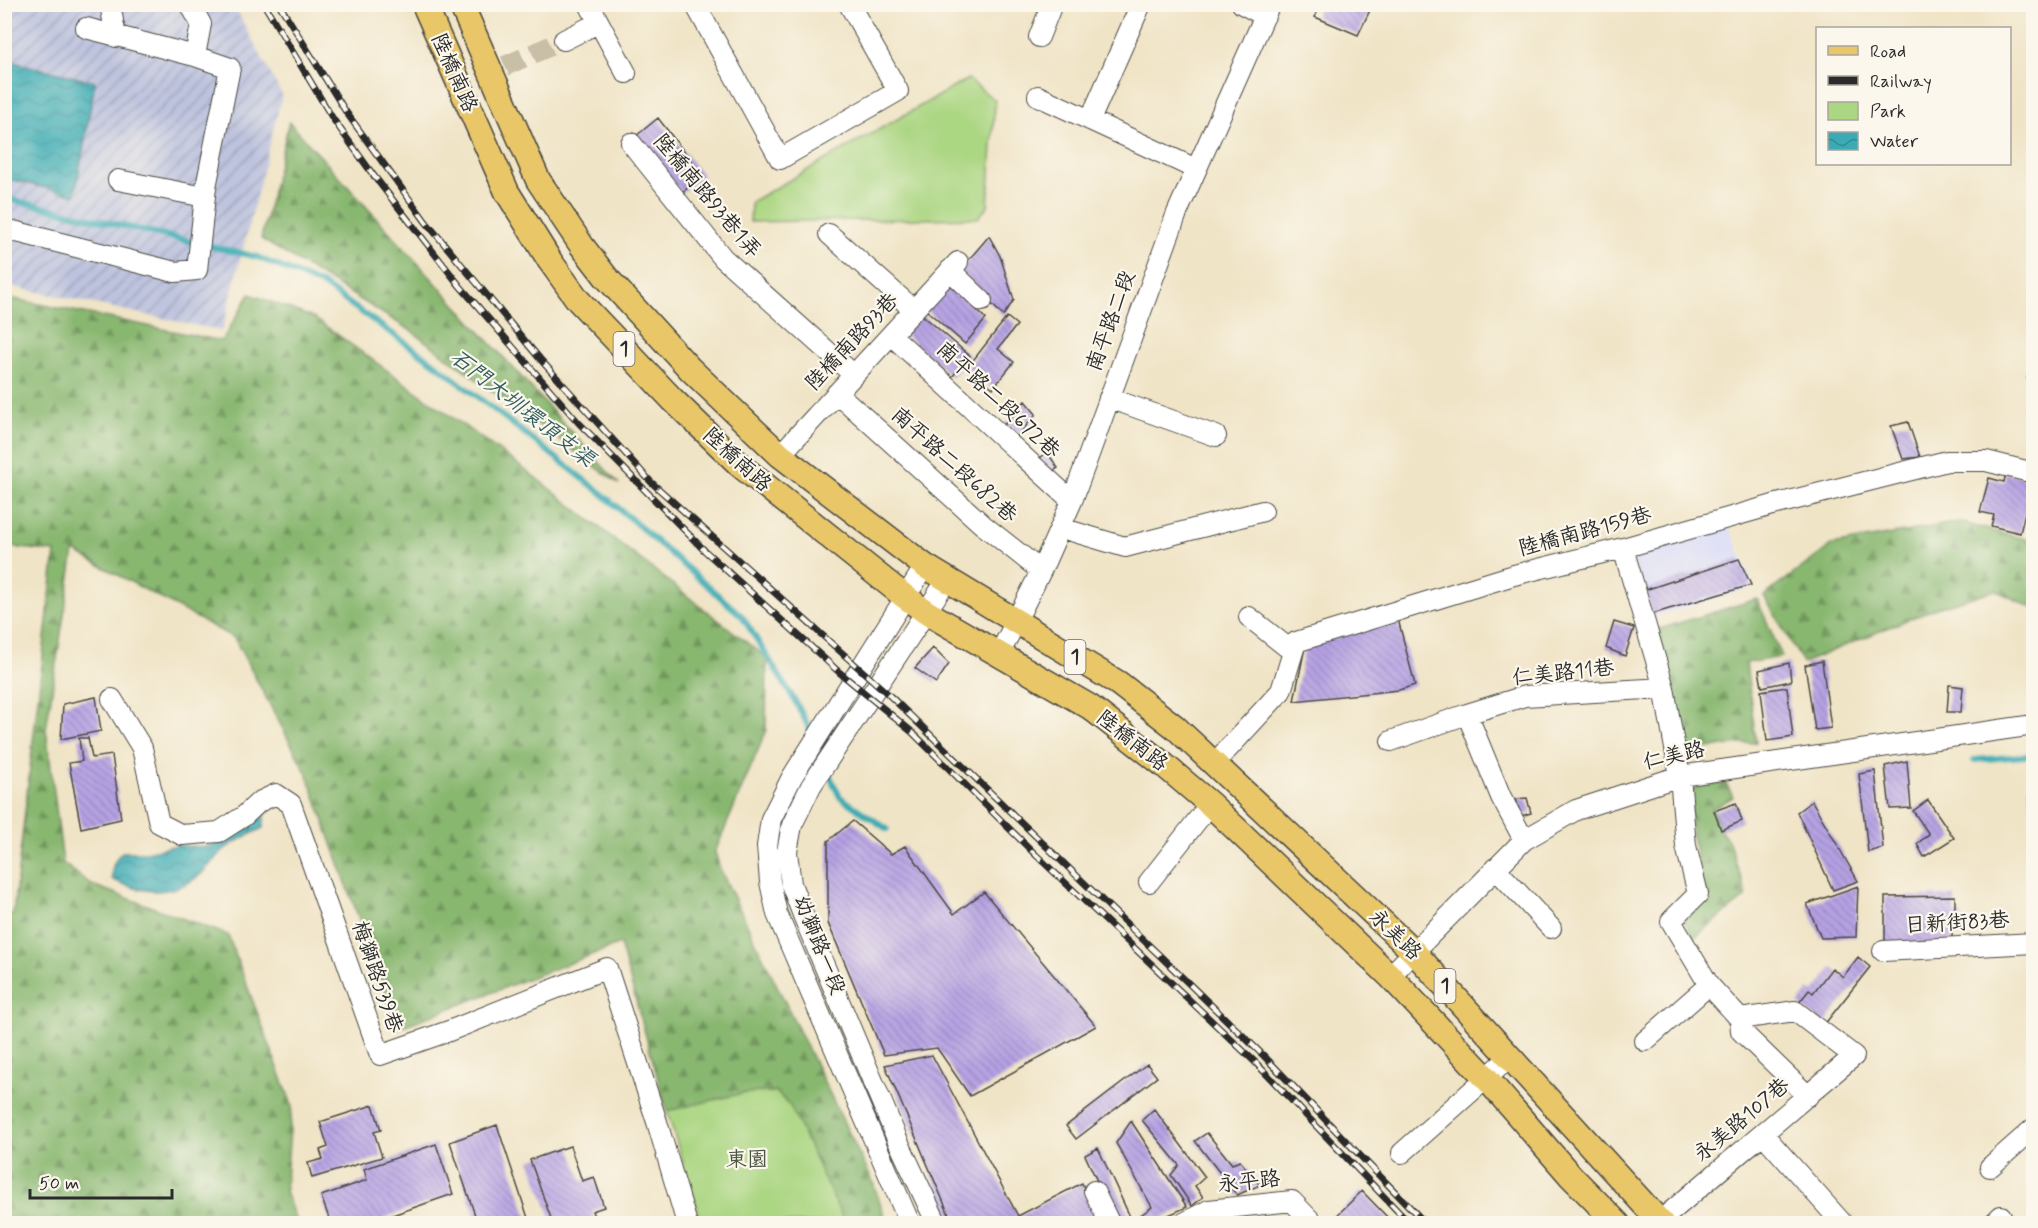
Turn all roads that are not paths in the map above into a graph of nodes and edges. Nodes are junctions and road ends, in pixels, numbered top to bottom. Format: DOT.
graph roads {
  1 [pos="110,4"];
  2 [pos="190,4"];
  3 [pos="424,4"];
  4 [pos="461,4"];
  5 [pos="590,4"];
  6 [pos="695,4"];
  7 [pos="849,4"];
  8 [pos="1052,4"];
  9 [pos="1141,4"];
  10 [pos="1242,4"];
  11 [pos="1267,10"];
  12 [pos="598,23"];
  13 [pos="86,28"];
  14 [pos="116,37"];
  15 [pos="1039,37"];
  16 [pos="564,40"];
  17 [pos="195,56"];
  18 [pos="626,73"];
  19 [pos="1038,96"];
  20 [pos="1090,120"];
  21 [pos="631,143"];
  22 [pos="1196,169"];
  23 [pos="118,180"];
  24 [pos="205,197"];
  25 [pos="13,231"];
  26 [pos="829,234"];
  27 [pos="982,301"];
  28 [pos="914,310"];
  29 [pos="891,335"];
  30 [pos="854,375"];
  31 [pos="837,393"];
  32 [pos="1109,398"];
  33 [pos="1216,436"];
  34 [pos="780,455"];
  35 [pos="2034,473"];
  36 [pos="1072,501"];
  37 [pos="1263,511"];
  38 [pos="1061,528"];
  39 [pos="1623,548"];
  40 [pos="925,566"];
  41 [pos="1041,571"];
  42 [pos="947,580"];
  43 [pos="904,596"];
  44 [pos="926,612"];
  45 [pos="1249,617"];
  46 [pos="1016,621"];
  47 [pos="1293,652"];
  48 [pos="999,655"];
  49 [pos="1664,688"];
  50 [pos="112,699"];
  51 [pos="1467,714"];
  52 [pos="2034,725"];
  53 [pos="1391,741"];
  54 [pos="1214,764"];
  55 [pos="1680,776"];
  56 [pos="1190,788"];
  57 [pos="1210,804"];
  58 [pos="1524,840"];
  59 [pos="1495,868"];
  60 [pos="1149,882"];
  61 [pos="1551,928"];
  62 [pos="2034,943"];
  63 [pos="1883,951"];
  64 [pos="1414,952"];
  65 [pos="1390,976"];
  66 [pos="1709,985"];
  67 [pos="1740,1019"];
  68 [pos="1645,1041"];
  69 [pos="1510,1057"];
  70 [pos="1486,1079"];
  71 [pos="1808,1096"];
  72 [pos="2034,1128"];
  73 [pos="1763,1134"];
  74 [pos="1402,1153"];
  75 [pos="1990,1167"];
  76 [pos="1094,1191"];
  77 [pos="1661,1222"];
  78 [pos="687,1224"];
  79 [pos="910,1224"];
  80 [pos="937,1224"];
  81 [pos="1110,1224"];
  82 [pos="1182,1224"];
  83 [pos="1314,1224"];
  84 [pos="1618,1224"];
  85 [pos="1843,1224"];
  1 -- 14 [label="street"];
  2 -- 17 [label="street"];
  3 -- 43 [label="main road, 陸橋南路 / 1"];
  4 -- 34 [label="main road, 陸橋南路 / 1"];
  5 -- 12 [label="street"];
  6 -- 7 [label="street"];
  8 -- 15 [label="street"];
  9 -- 20 [label="street"];
  10 -- 11 [label="street"];
  11 -- 22 [label="street, 南平路二段"];
  12 -- 16 [label="street"];
  12 -- 18 [label="street"];
  13 -- 14 [label="street"];
  14 -- 17 [label="street"];
  17 -- 24 [label="street"];
  19 -- 20 [label="street"];
  20 -- 22 [label="street"];
  21 -- 30 [label="street, 陸橋南路93巷1弄"];
  22 -- 32 [label="street, 南平路二段"];
  23 -- 24 [label="street"];
  24 -- 25 [label="street"];
  26 -- 28 [label="street"];
  27 -- 28 [label="street, 陸橋南路93巷"];
  28 -- 29 [label="street, 陸橋南路93巷"];
  29 -- 30 [label="street, 陸橋南路93巷"];
  29 -- 36 [label="street, 南平路二段672巷"];
  30 -- 31 [label="street, 陸橋南路93巷"];
  31 -- 34 [label="street, 陸橋南路93巷"];
  31 -- 41 [label="street, 南平路二段682巷"];
  32 -- 33 [label="street"];
  32 -- 36 [label="street, 南平路二段"];
  34 -- 40 [label="main road, 陸橋南路 / 1"];
  35 -- 39 [label="street, 陸橋南路159巷"];
  36 -- 38 [label="street, 南平路二段"];
  37 -- 38 [label="street"];
  38 -- 41 [label="street, 南平路二段"];
  39 -- 47 [label="street, 陸橋南路159巷"];
  39 -- 49 [label="street"];
  40 -- 42 [label="main road, 陸橋南路 / 1"];
  40 -- 43 [label="street, 幼獅路一段"];
  41 -- 46 [label="street, 南平路二段"];
  42 -- 44 [label="street, 幼獅路一段"];
  42 -- 46 [label="main road, 陸橋南路 / 1"];
  43 -- 44 [label="main road, 陸橋南路 / 1"];
  43 -- 79 [label="street, 幼獅路一段"];
  44 -- 48 [label="main road, 陸橋南路 / 1"];
  44 -- 80 [label="street, 幼獅路一段"];
  45 -- 47 [label="street"];
  46 -- 48 [label="street, 南平路二段"];
  46 -- 54 [label="main road, 陸橋南路 / 1"];
  47 -- 54 [label="street"];
  48 -- 56 [label="main road, 陸橋南路 / 1"];
  49 -- 51 [label="street, 仁美路11巷"];
  49 -- 55 [label="street"];
  50 -- 78 [label="street, 梅獅路539巷"];
  51 -- 53 [label="street, 仁美路11巷"];
  51 -- 58 [label="street"];
  52 -- 55 [label="street, 仁美路"];
  54 -- 64 [label="main road, 永美路 / 1"];
  55 -- 58 [label="street, 仁美路"];
  55 -- 66 [label="street"];
  56 -- 57 [label="main road, 永美路 / 1"];
  57 -- 60 [label="street"];
  57 -- 65 [label="main road, 永美路 / 1"];
  58 -- 59 [label="street, 仁美路"];
  59 -- 61 [label="street"];
  59 -- 64 [label="street, 仁美路"];
  62 -- 63 [label="street, 日新街83巷"];
  64 -- 65 [label="street, 仁美路"];
  64 -- 69 [label="main road, 永美路 / 1"];
  65 -- 70 [label="main road, 永美路 / 1"];
  66 -- 67 [label="street"];
  66 -- 68 [label="street"];
  67 -- 71 [label="street"];
  67 -- 71 [label="street, 永美路107巷"];
  69 -- 70 [label="street"];
  69 -- 77 [label="main road, 永美路 / 1"];
  70 -- 74 [label="street"];
  70 -- 84 [label="main road, 永美路 / 1"];
  71 -- 73 [label="street, 永美路107巷"];
  72 -- 75 [label="street"];
  73 -- 77 [label="street, 永美路107巷"];
  73 -- 85 [label="street"];
  76 -- 81 [label="street"];
  82 -- 83 [label="street, 永平路"];
}
